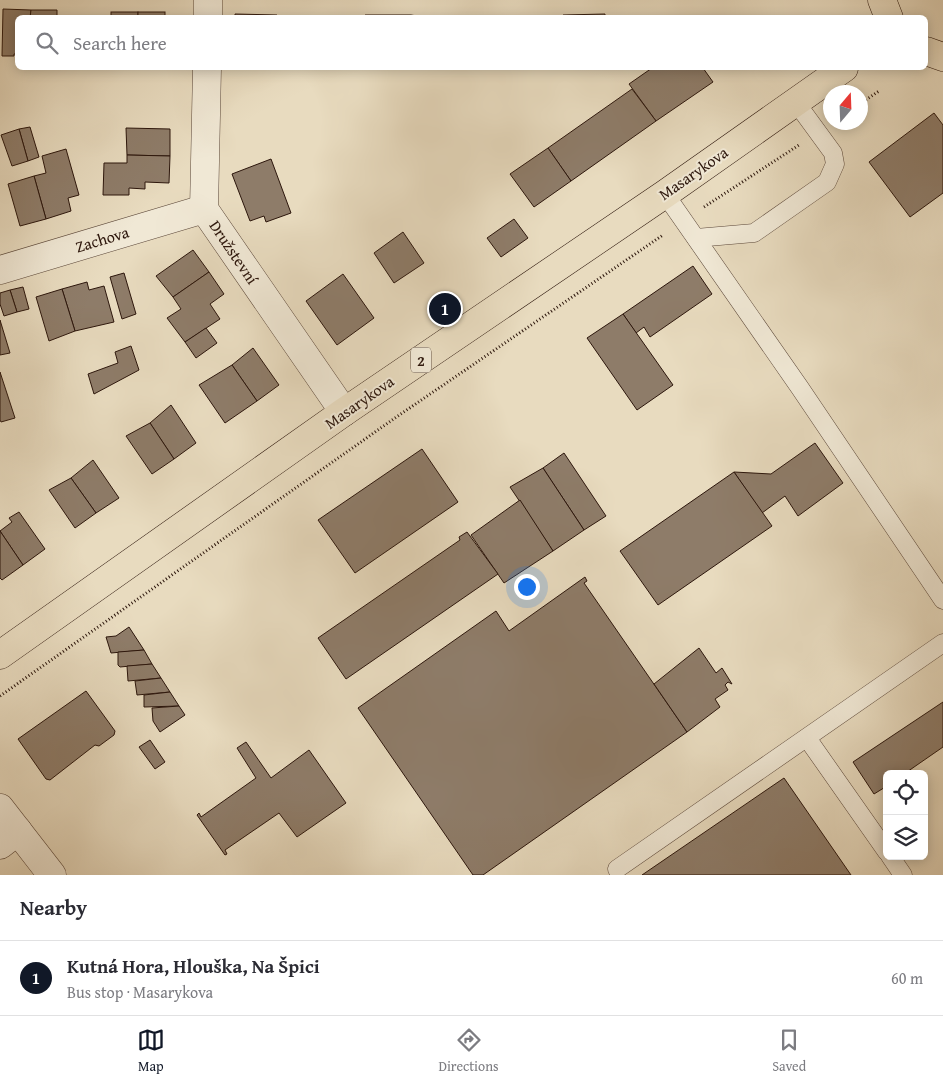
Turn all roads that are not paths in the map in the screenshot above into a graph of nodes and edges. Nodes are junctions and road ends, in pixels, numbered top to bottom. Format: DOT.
graph roads {
  1 [pos="208,0"];
  2 [pos="882,0"];
  3 [pos="208,15"];
  4 [pos="888,15"];
  5 [pos="928,52"];
  6 [pos="943,57"];
  7 [pos="207,70"];
  8 [pos="841,70"];
  9 [pos="795,101"];
  10 [pos="665,194"];
  11 [pos="204,209"];
  12 [pos="696,238"];
  13 [pos="0,270"];
  14 [pos="344,412"];
  15 [pos="943,600"];
  16 [pos="943,643"];
  17 [pos="0,655"];
  18 [pos="807,738"];
  19 [pos="0,808"];
  20 [pos="9,838"];
  21 [pos="883,846"];
  22 [pos="893,860"];
  23 [pos="617,869"];
  24 [pos="52,875"];
  25 [pos="903,875"];
  1 -- 3 [label="street"];
  2 -- 4 [label="main road"];
  5 -- 6 [label="main road"];
  7 -- 11 [label="street, Družstevní"];
  8 -- 9 [label="main road, Masarykova / 2"];
  9 -- 10 [label="main road, Masarykova / 2"];
  9 -- 12 [label="lane"];
  10 -- 12 [label="lane"];
  10 -- 14 [label="main road, Masarykova / 2"];
  11 -- 13 [label="street, Zachova"];
  11 -- 14 [label="street, Družstevní"];
  12 -- 15 [label="lane"];
  14 -- 17 [label="main road, Masarykova / 2"];
  16 -- 18 [label="lane"];
  18 -- 21 [label="lane"];
  18 -- 23 [label="lane"];
  19 -- 20 [label="street"];
  20 -- 24 [label="street"];
  22 -- 25 [label="lane"];
}
